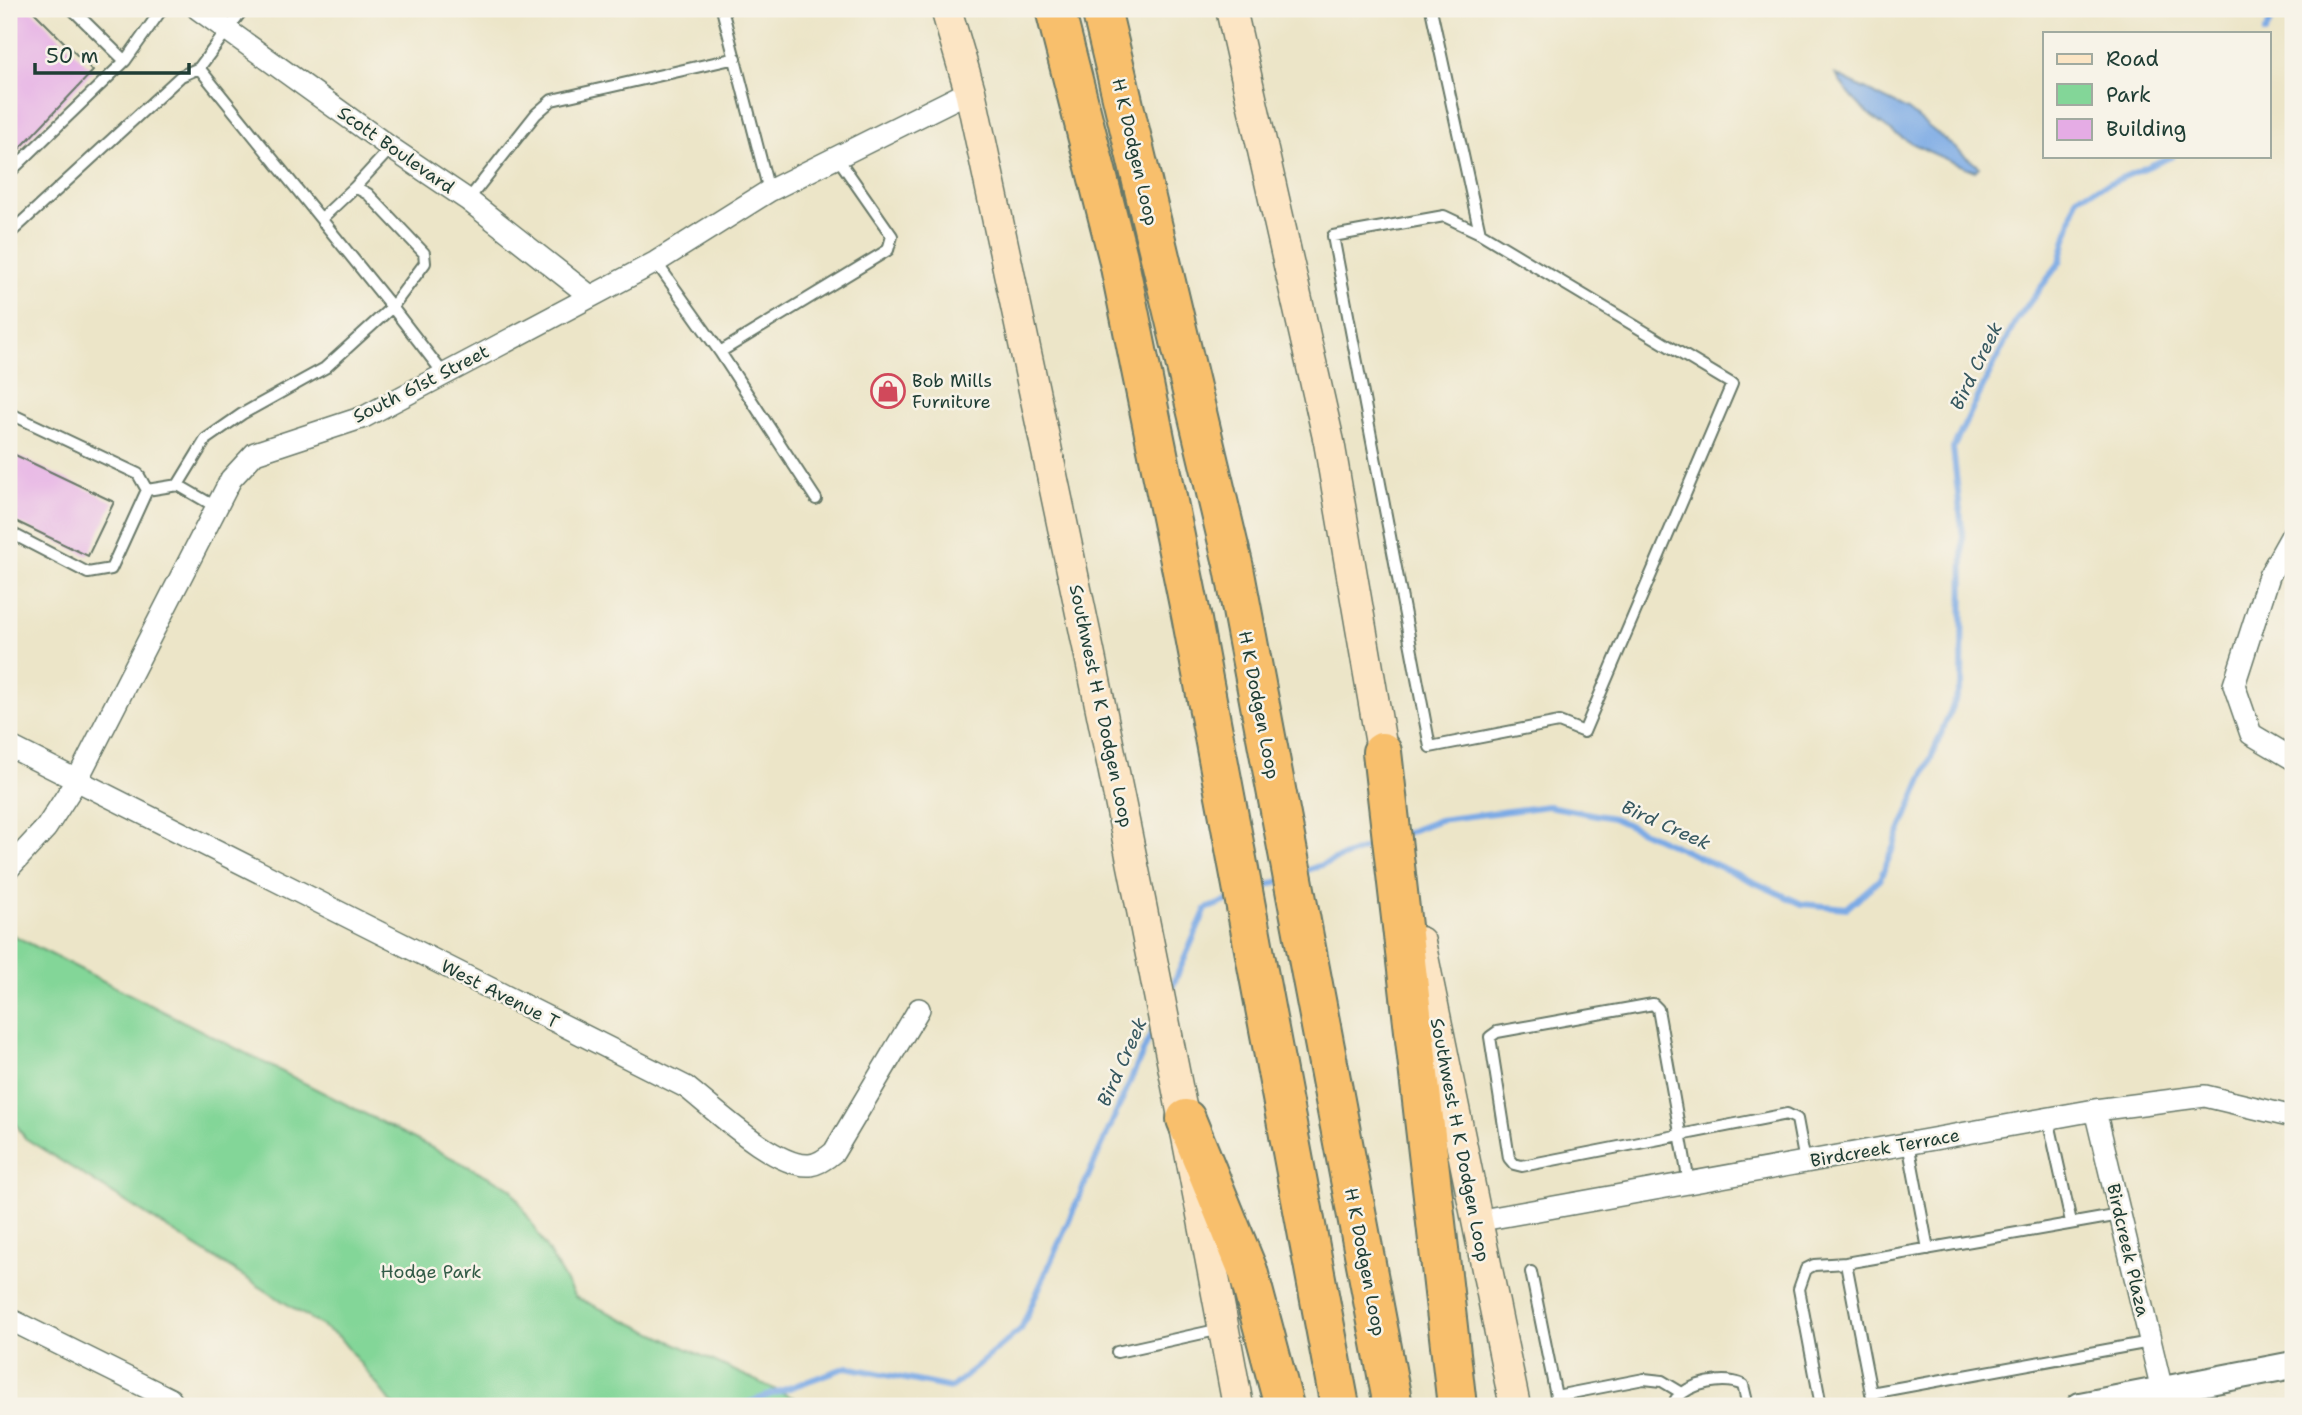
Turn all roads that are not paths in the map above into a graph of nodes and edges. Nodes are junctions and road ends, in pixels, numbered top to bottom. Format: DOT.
graph roads {
  1 [pos="72,9"];
  2 [pos="162,9"];
  3 [pos="198,9"];
  4 [pos="243,9"];
  5 [pos="722,9"];
  6 [pos="946,9"];
  7 [pos="1055,9"];
  8 [pos="1101,9"];
  9 [pos="1431,9"];
  10 [pos="1967,9"];
  11 [pos="1974,9"];
  12 [pos="1235,10"];
  13 [pos="228,31"];
  14 [pos="736,58"];
  15 [pos="125,61"];
  16 [pos="200,68"];
  17 [pos="970,91"];
  18 [pos="391,148"];
  19 [pos="837,157"];
  20 [pos="9,173"];
  21 [pos="355,187"];
  22 [pos="769,191"];
  23 [pos="468,200"];
  24 [pos="321,219"];
  25 [pos="1480,233"];
  26 [pos="9,234"];
  27 [pos="656,262"];
  28 [pos="590,296"];
  29 [pos="392,307"];
  30 [pos="720,352"];
  31 [pos="443,373"];
  32 [pos="9,413"];
  33 [pos="178,485"];
  34 [pos="147,490"];
  35 [pos="816,499"];
  36 [pos="216,507"];
  37 [pos="9,532"];
  38 [pos="2293,533"];
  39 [pos="9,746"];
  40 [pos="1382,752"];
  41 [pos="2293,759"];
  42 [pos="76,780"];
  43 [pos="9,868"];
  44 [pos="1416,971"];
  45 [pos="919,1009"];
  46 [pos="2095,1110"];
  47 [pos="2293,1117"];
  48 [pos="2048,1118"];
  49 [pos="1186,1119"];
  50 [pos="1680,1135"];
  51 [pos="1908,1143"];
  52 [pos="1805,1162"];
  53 [pos="1689,1183"];
  54 [pos="2120,1215"];
  55 [pos="1476,1221"];
  56 [pos="2071,1222"];
  57 [pos="1928,1249"];
  58 [pos="1846,1264"];
  59 [pos="1531,1272"];
  60 [pos="9,1319"];
  61 [pos="1224,1328"];
  62 [pos="2150,1342"];
  63 [pos="1117,1352"];
  64 [pos="2293,1365"];
  65 [pos="1682,1393"];
  66 [pos="1871,1394"];
  67 [pos="2162,1398"];
  68 [pos="1557,1401"];
  69 [pos="2094,1405"];
  70 [pos="175,1406"];
  71 [pos="1238,1406"];
  72 [pos="1284,1406"];
  73 [pos="1340,1406"];
  74 [pos="1393,1406"];
  75 [pos="1457,1406"];
  76 [pos="1515,1406"];
  77 [pos="1678,1406"];
  78 [pos="1748,1406"];
  79 [pos="1821,1406"];
  80 [pos="1874,1406"];
  1 -- 15 [label="lane"];
  2 -- 15 [label="lane"];
  3 -- 13 [label="street, Scott Boulevard"];
  4 -- 13 [label="lane"];
  5 -- 14 [label="lane"];
  6 -- 17 [label="main road, Southwest H K Dodgen Loop"];
  7 -- 73 [label="highway"];
  8 -- 74 [label="highway, H K Dodgen Loop"];
  9 -- 25 [label="lane"];
  10 -- 11 [label="lane"];
  12 -- 40 [label="main road"];
  13 -- 16 [label="lane"];
  13 -- 18 [label="street, Scott Boulevard"];
  14 -- 22 [label="lane"];
  14 -- 23 [label="lane"];
  15 -- 20 [label="lane"];
  16 -- 24 [label="lane"];
  16 -- 26 [label="lane"];
  17 -- 19 [label="street, South 61st Street"];
  17 -- 49 [label="main road, Southwest H K Dodgen Loop"];
  18 -- 21 [label="lane"];
  18 -- 23 [label="street, Scott Boulevard"];
  19 -- 22 [label="street, South 61st Street"];
  19 -- 30 [label="lane"];
  21 -- 24 [label="lane"];
  21 -- 29 [label="lane"];
  22 -- 27 [label="street, South 61st Street"];
  23 -- 28 [label="street, Scott Boulevard"];
  24 -- 29 [label="lane"];
  25 -- 25 [label="lane"];
  27 -- 28 [label="street, South 61st Street"];
  27 -- 30 [label="lane"];
  28 -- 31 [label="street, South 61st Street"];
  29 -- 31 [label="lane"];
  29 -- 33 [label="lane"];
  30 -- 35 [label="lane"];
  31 -- 36 [label="street, South 61st Street"];
  32 -- 34 [label="lane"];
  33 -- 34 [label="lane"];
  33 -- 36 [label="lane"];
  34 -- 37 [label="lane"];
  36 -- 42 [label="street, South 61st Street"];
  38 -- 41 [label="street"];
  39 -- 42 [label="street, West Avenue T"];
  40 -- 44 [label="highway"];
  42 -- 43 [label="street, South 61st Street"];
  42 -- 45 [label="street, West Avenue T"];
  44 -- 55 [label="main road, Southwest H K Dodgen Loop"];
  44 -- 75 [label="highway"];
  46 -- 47 [label="street, Birdcreek Terrace"];
  46 -- 48 [label="street, Birdcreek Terrace"];
  46 -- 54 [label="street, Birdcreek Plaza"];
  48 -- 51 [label="street, Birdcreek Terrace"];
  48 -- 56 [label="lane"];
  49 -- 61 [label="main road, Southwest H K Dodgen Loop"];
  49 -- 72 [label="highway"];
  50 -- 50 [label="lane"];
  50 -- 52 [label="lane"];
  50 -- 53 [label="lane"];
  51 -- 52 [label="street, Birdcreek Terrace"];
  51 -- 57 [label="lane"];
  52 -- 53 [label="street, Birdcreek Terrace"];
  53 -- 55 [label="street, Birdcreek Terrace"];
  54 -- 56 [label="lane"];
  54 -- 62 [label="street, Birdcreek Plaza"];
  55 -- 76 [label="main road, Southwest H K Dodgen Loop"];
  56 -- 57 [label="lane"];
  57 -- 58 [label="lane"];
  58 -- 66 [label="lane"];
  58 -- 79 [label="lane"];
  59 -- 68 [label="lane"];
  60 -- 70 [label="street"];
  61 -- 63 [label="lane"];
  61 -- 71 [label="main road, Southwest H K Dodgen Loop"];
  62 -- 66 [label="lane"];
  62 -- 67 [label="street, Birdcreek Plaza"];
  64 -- 67 [label="street"];
  65 -- 68 [label="lane"];
  65 -- 77 [label="lane"];
  65 -- 78 [label="lane"];
  66 -- 80 [label="lane"];
  67 -- 69 [label="street"];
}
